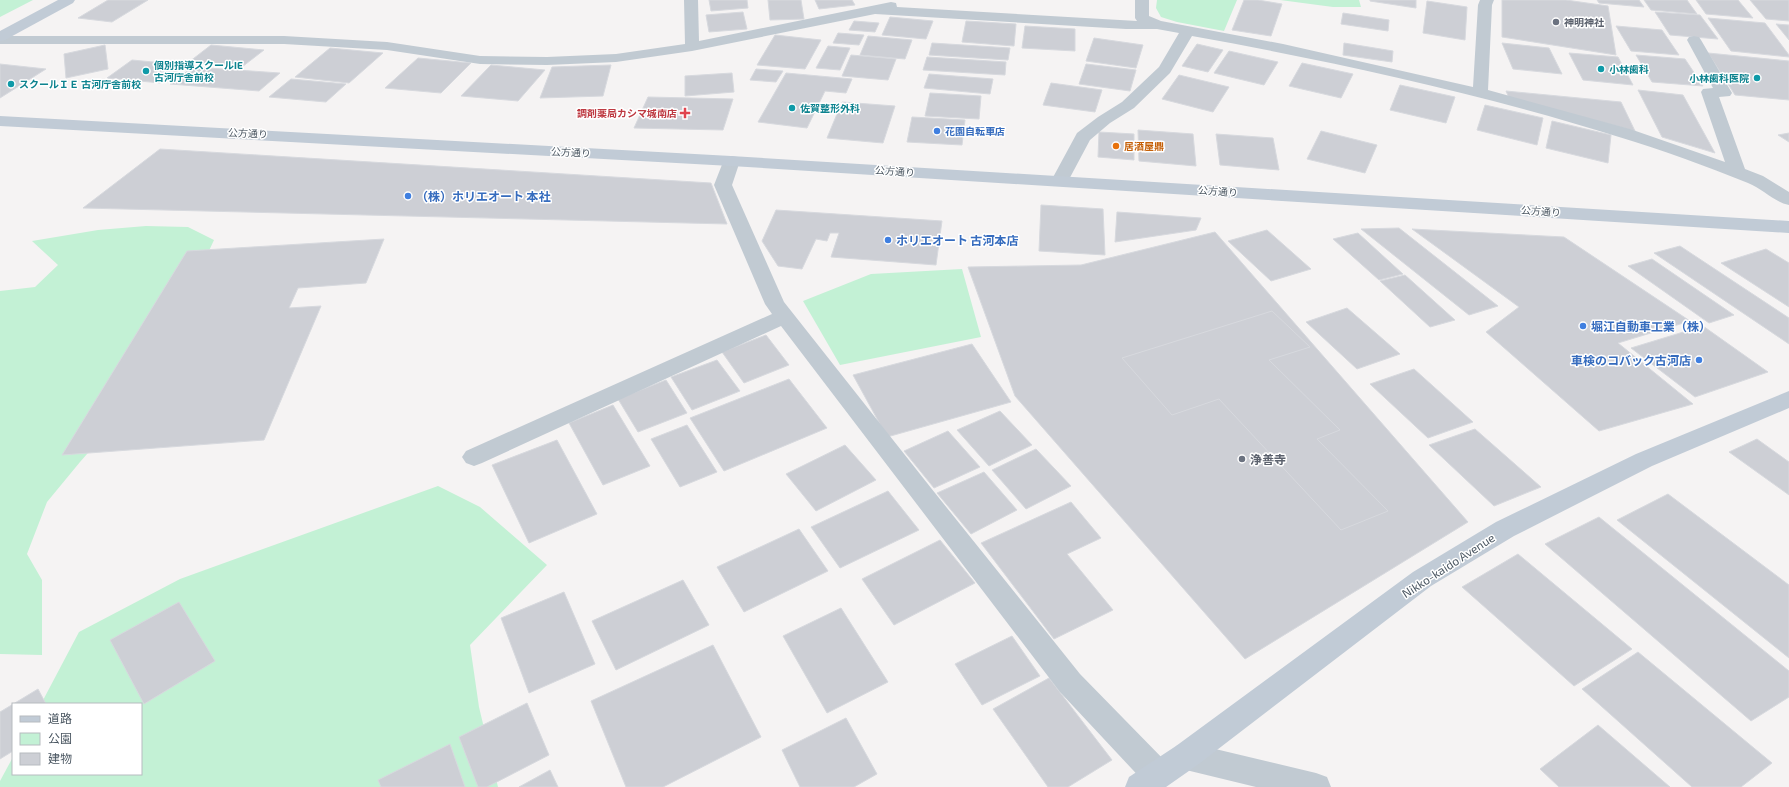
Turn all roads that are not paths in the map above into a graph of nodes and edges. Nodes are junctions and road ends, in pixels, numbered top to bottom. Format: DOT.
graph roads {
  1 [pos="68,0"];
  2 [pos="691,0"];
  3 [pos="914,0"];
  4 [pos="1142,0"];
  5 [pos="1487,0"];
  6 [pos="876,10"];
  7 [pos="1157,25"];
  8 [pos="1188,31"];
  9 [pos="0,37"];
  10 [pos="0,40"];
  11 [pos="1694,40"];
  12 [pos="692,47"];
  13 [pos="1480,93"];
  14 [pos="0,121"];
  15 [pos="731,161"];
  16 [pos="1738,173"];
  17 [pos="1060,181"];
  18 [pos="1789,200"];
  19 [pos="1789,226"];
  20 [pos="785,316"];
  21 [pos="1789,399"];
  22 [pos="474,457"];
  23 [pos="1186,756"];
  24 [pos="1148,780"];
  25 [pos="1316,787"];
  1 -- 9 [label="street"];
  2 -- 12 [label="street"];
  3 -- 6 [label="street"];
  4 -- 7 [label="street"];
  5 -- 13 [label="street"];
  6 -- 7 [label="street"];
  6 -- 12 [label="street"];
  7 -- 8 [label="street"];
  8 -- 13 [label="street"];
  8 -- 17 [label="street"];
  10 -- 12 [label="street"];
  11 -- 16 [label="street"];
  13 -- 16 [label="street"];
  14 -- 15 [label="street, 公方通り"];
  15 -- 17 [label="street, 公方通り"];
  15 -- 20 [label="street"];
  16 -- 18 [label="street"];
  17 -- 19 [label="street, 公方通り"];
  20 -- 22 [label="street"];
  20 -- 24 [label="street"];
  21 -- 23 [label="street, Nikko-kaido Avenue"];
  23 -- 24 [label="street, Nikko-kaido Avenue"];
  23 -- 25 [label="street"];
}
